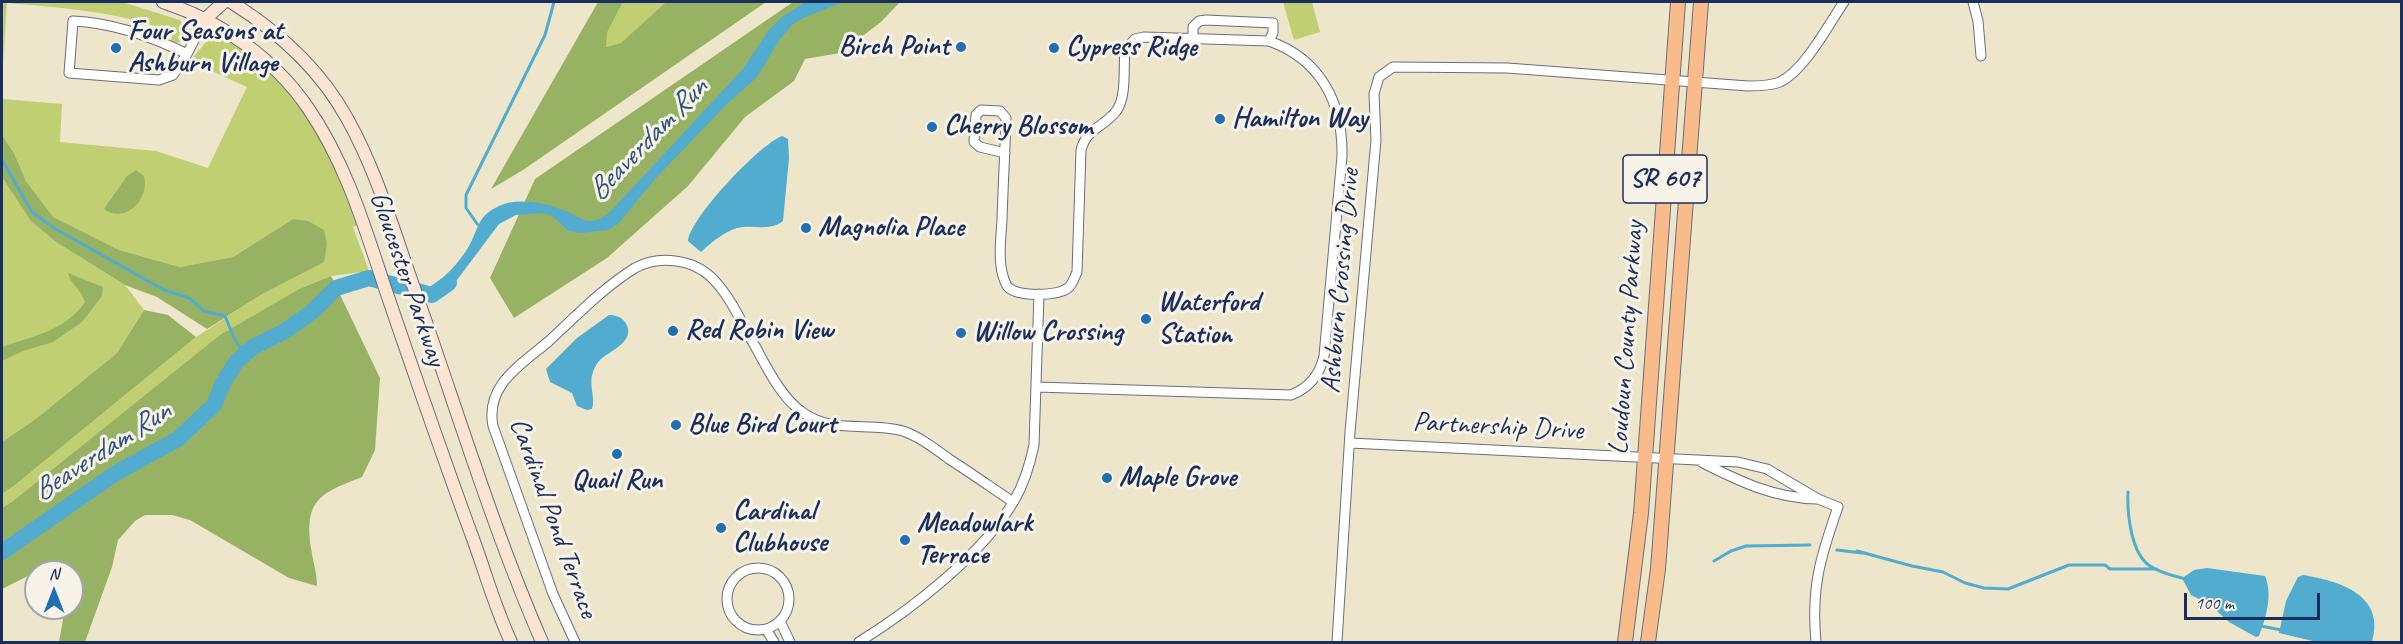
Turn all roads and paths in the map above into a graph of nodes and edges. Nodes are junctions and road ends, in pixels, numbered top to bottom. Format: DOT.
graph roads {
  1 [pos="163,2"];
  2 [pos="209,2"];
  3 [pos="224,2"];
  4 [pos="231,2"];
  5 [pos="1678,2"];
  6 [pos="1701,2"];
  7 [pos="1844,2"];
  8 [pos="1973,2"];
  9 [pos="205,19"];
  10 [pos="1193,38"];
  11 [pos="1269,41"];
  12 [pos="187,54"];
  13 [pos="1981,56"];
  14 [pos="1672,79"];
  15 [pos="1695,81"];
  16 [pos="1005,153"];
  17 [pos="1039,294"];
  18 [pos="1036,387"];
  19 [pos="1350,443"];
  20 [pos="1644,457"];
  21 [pos="1667,458"];
  22 [pos="1701,462"];
  23 [pos="1818,499"];
  24 [pos="1013,502"];
  25 [pos="780,621"];
  26 [pos="766,629"];
  27 [pos="511,642"];
  28 [pos="542,642"];
  29 [pos="575,642"];
  30 [pos="774,642"];
  31 [pos="790,642"];
  32 [pos="859,642"];
  33 [pos="1337,642"];
  34 [pos="1625,642"];
  35 [pos="1648,642"];
  36 [pos="1816,642"];
  1 -- 9 [label="main road, Gloucester Parkway"];
  2 -- 9 [label="main road"];
  3 -- 9 [label="main road"];
  4 -- 28 [label="main road, Gloucester Parkway"];
  5 -- 14 [label="main road, Loudoun County Parkway / SR 607"];
  6 -- 15 [label="main road, Loudoun County Parkway / SR 607"];
  7 -- 15 [label="street"];
  8 -- 13 [label="street"];
  9 -- 12 [label="street"];
  9 -- 27 [label="main road, Gloucester Parkway"];
  10 -- 11 [label="street"];
  10 -- 11 [label="street"];
  10 -- 17 [label="street"];
  11 -- 18 [label="street"];
  12 -- 12 [label="street"];
  14 -- 15 [label="street"];
  14 -- 19 [label="street, Ashburn Crossing Drive"];
  14 -- 20 [label="main road, Loudoun County Parkway / SR 607"];
  15 -- 21 [label="main road, Loudoun County Parkway / SR 607"];
  16 -- 16 [label="street"];
  16 -- 17 [label="street"];
  17 -- 18 [label="street"];
  18 -- 24 [label="street"];
  19 -- 20 [label="street, Partnership Drive"];
  19 -- 33 [label="street, Ashburn Crossing Drive"];
  20 -- 21 [label="street, Partnership Drive"];
  20 -- 34 [label="main road, Loudoun County Parkway / SR 607"];
  21 -- 22 [label="street, Partnership Drive"];
  21 -- 35 [label="main road, Loudoun County Parkway / SR 607"];
  22 -- 23 [label="street"];
  22 -- 23 [label="street"];
  23 -- 36 [label="street"];
  24 -- 29 [label="street, Cardinal Pond Terrace"];
  24 -- 32 [label="street"];
  25 -- 26 [label="street"];
  25 -- 26 [label="street"];
  25 -- 31 [label="street"];
  26 -- 30 [label="street"];
}
